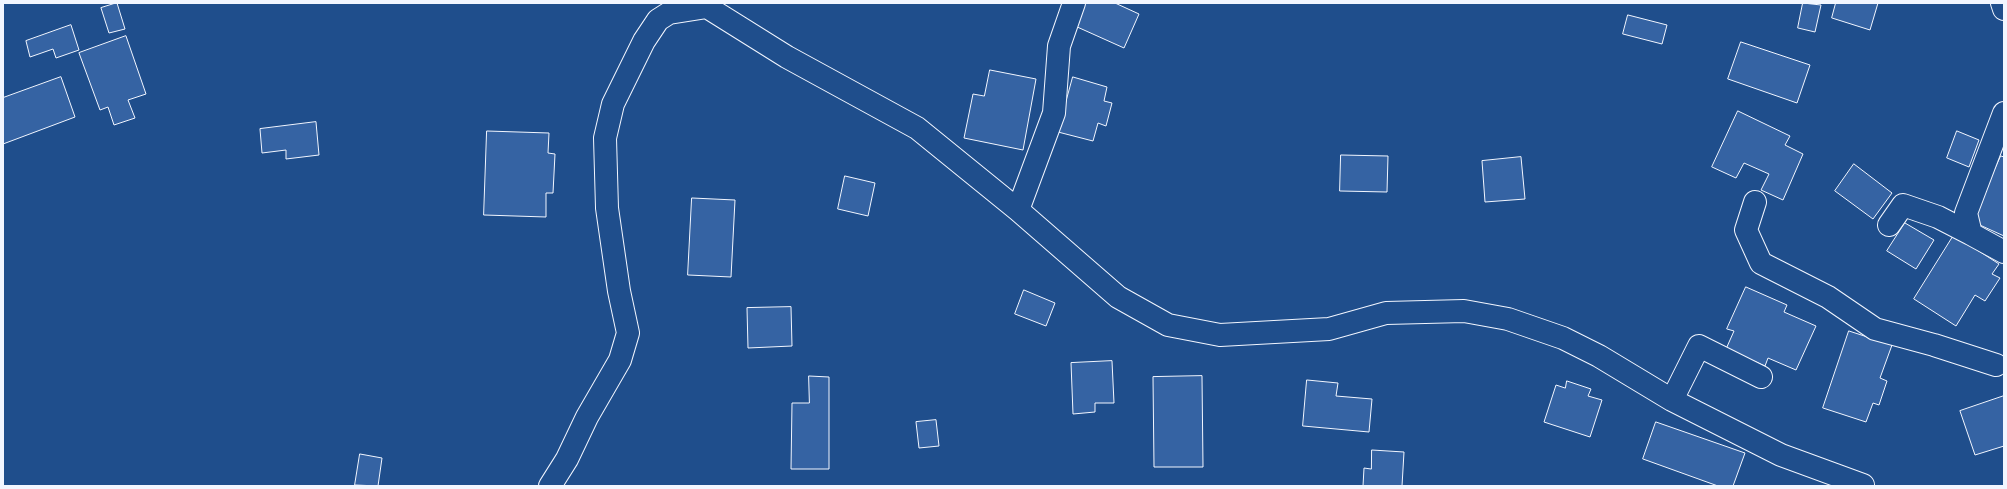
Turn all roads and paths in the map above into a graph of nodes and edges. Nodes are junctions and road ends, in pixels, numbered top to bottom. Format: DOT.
graph roads {
  1 [pos="1074,3"];
  2 [pos="2002,3"];
  3 [pos="706,5"];
  4 [pos="2004,9"];
  5 [pos="2004,114"];
  6 [pos="1755,202"];
  7 [pos="1018,210"];
  8 [pos="1889,225"];
  9 [pos="1971,234"];
  10 [pos="2004,252"];
  11 [pos="2001,362"];
  12 [pos="1761,377"];
  13 [pos="1672,400"];
  14 [pos="550,486"];
  15 [pos="1864,486"];
  1 -- 7 [label="street"];
  2 -- 4 [label="street"];
  3 -- 7 [label="street"];
  3 -- 14 [label="street"];
  5 -- 9 [label="street"];
  6 -- 11 [label="street"];
  7 -- 13 [label="street"];
  8 -- 9 [label="street"];
  9 -- 10 [label="street"];
  12 -- 13 [label="street"];
  13 -- 15 [label="street"];
}
